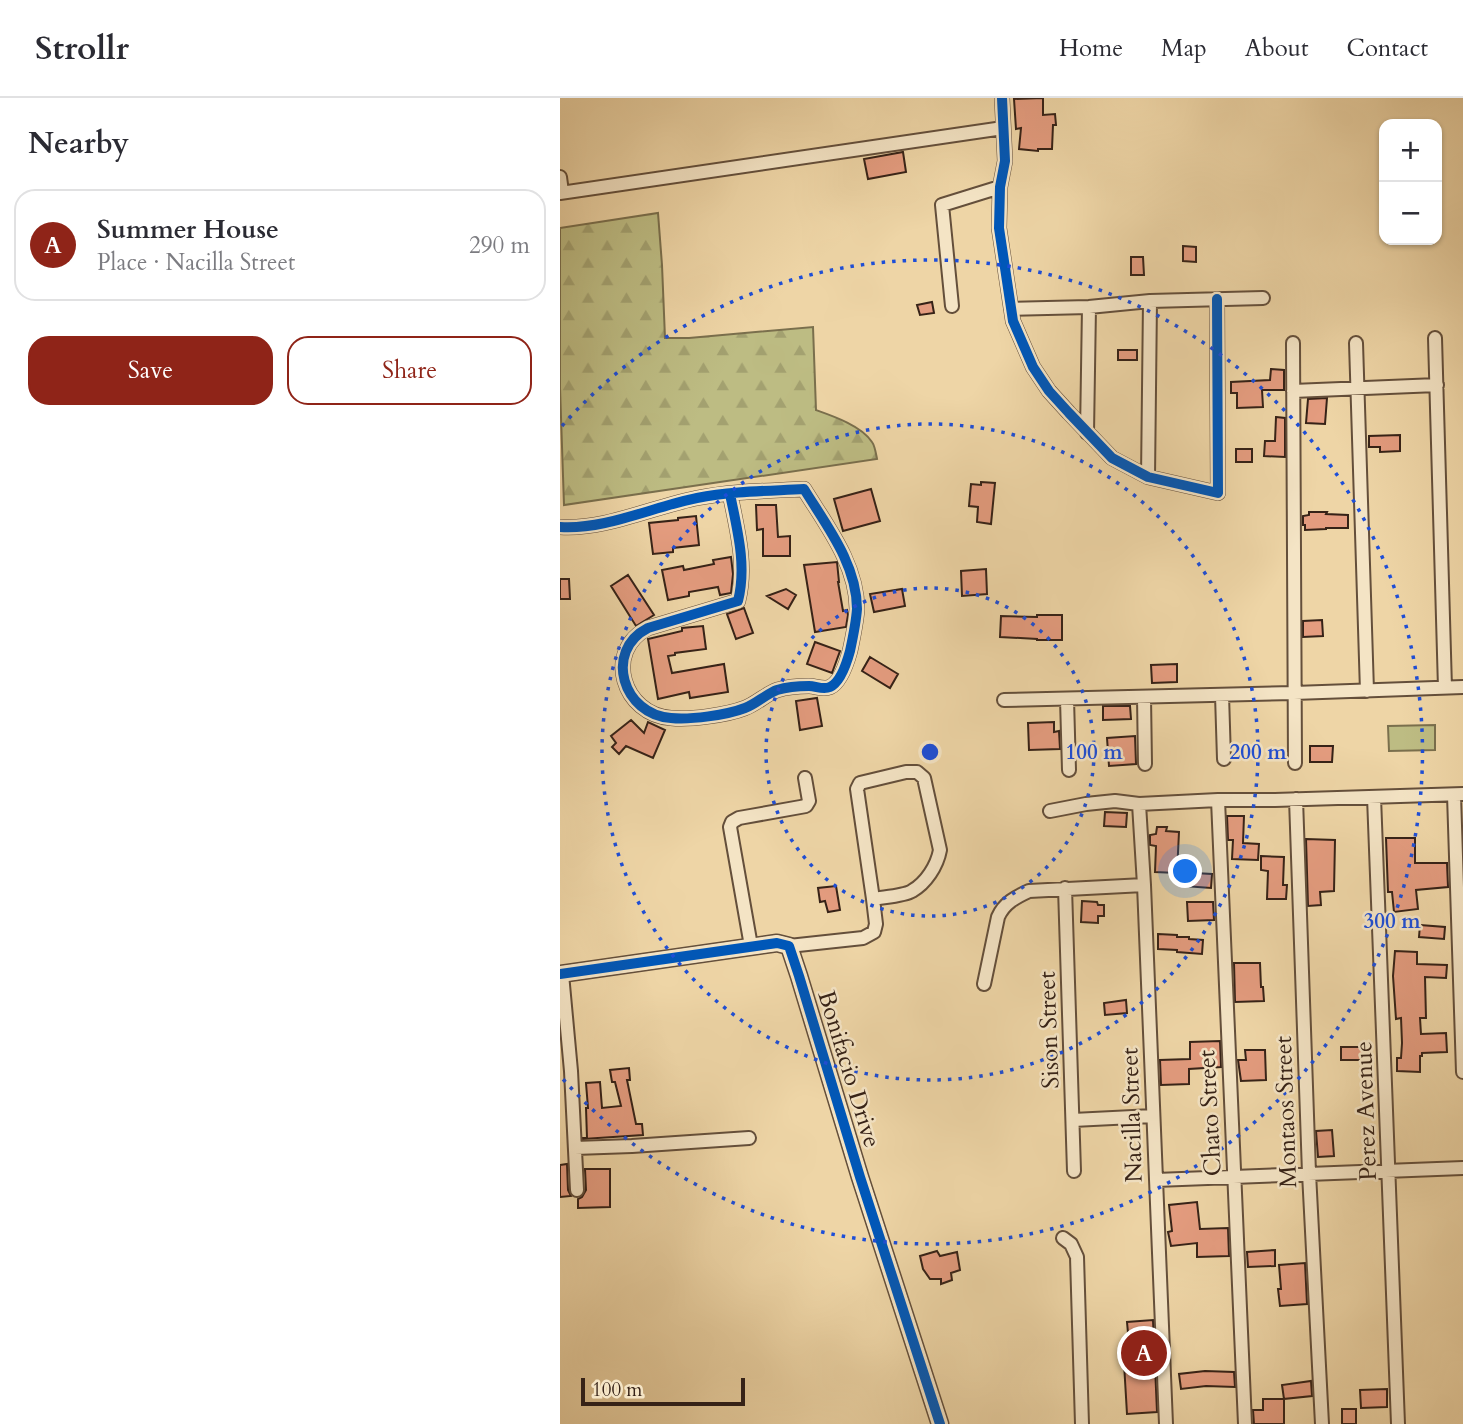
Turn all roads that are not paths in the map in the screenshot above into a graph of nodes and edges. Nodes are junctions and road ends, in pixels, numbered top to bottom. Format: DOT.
graph roads {
  1 [pos="1002,98"];
  2 [pos="1003,128"];
  3 [pos="560,177"];
  4 [pos="1000,187"];
  5 [pos="561,193"];
  6 [pos="1263,298"];
  7 [pos="1217,299"];
  8 [pos="1150,302"];
  9 [pos="951,306"];
  10 [pos="1089,307"];
  11 [pos="1011,309"];
  12 [pos="1435,338"];
  13 [pos="1293,343"];
  14 [pos="1356,343"];
  15 [pos="1437,386"];
  16 [pos="1357,388"];
  17 [pos="1293,391"];
  18 [pos="1087,432"];
  19 [pos="1148,477"];
  20 [pos="730,494"];
  21 [pos="560,527"];
  22 [pos="1463,687"];
  23 [pos="1445,688"];
  24 [pos="1367,691"];
  25 [pos="1294,694"];
  26 [pos="1222,695"];
  27 [pos="1144,697"];
  28 [pos="1066,699"];
  29 [pos="1004,700"];
  30 [pos="1224,759"];
  31 [pos="1295,763"];
  32 [pos="1145,764"];
  33 [pos="1069,770"];
  34 [pos="805,778"];
  35 [pos="1459,795"];
  36 [pos="1374,797"];
  37 [pos="1296,799"];
  38 [pos="1217,800"];
  39 [pos="1139,804"];
  40 [pos="1050,811"];
  41 [pos="1144,885"];
  42 [pos="1065,888"];
  43 [pos="873,899"];
  44 [pos="751,946"];
  45 [pos="789,947"];
  46 [pos="561,974"];
  47 [pos="984,984"];
  48 [pos="1463,1069"];
  49 [pos="1153,1116"];
  50 [pos="1073,1121"];
  51 [pos="749,1138"];
  52 [pos="575,1148"];
  53 [pos="1463,1168"];
  54 [pos="1074,1171"];
  55 [pos="1390,1171"];
  56 [pos="1309,1173"];
  57 [pos="1234,1176"];
  58 [pos="1156,1180"];
  59 [pos="578,1190"];
  60 [pos="1063,1238"];
  61 [pos="940,1424"];
  62 [pos="1082,1424"];
  63 [pos="1166,1424"];
  64 [pos="1245,1424"];
  65 [pos="1322,1424"];
  66 [pos="1398,1424"];
  1 -- 2 [label="street"];
  2 -- 4 [label="street"];
  2 -- 5 [label="street"];
  3 -- 5 [label="street"];
  4 -- 9 [label="street"];
  4 -- 11 [label="street"];
  6 -- 7 [label="street"];
  7 -- 8 [label="street"];
  7 -- 19 [label="street"];
  8 -- 10 [label="street"];
  8 -- 19 [label="street"];
  10 -- 11 [label="street"];
  10 -- 18 [label="street"];
  11 -- 18 [label="street"];
  12 -- 15 [label="street"];
  13 -- 17 [label="street"];
  14 -- 16 [label="street"];
  15 -- 16 [label="street"];
  15 -- 23 [label="street"];
  16 -- 17 [label="street"];
  16 -- 24 [label="street"];
  17 -- 25 [label="street"];
  18 -- 19 [label="street"];
  20 -- 20 [label="street"];
  20 -- 21 [label="street"];
  22 -- 23 [label="street"];
  23 -- 24 [label="street"];
  24 -- 25 [label="street"];
  25 -- 26 [label="street"];
  25 -- 31 [label="street"];
  26 -- 27 [label="street"];
  26 -- 30 [label="street"];
  27 -- 28 [label="street"];
  27 -- 32 [label="street"];
  28 -- 29 [label="street"];
  28 -- 33 [label="street"];
  34 -- 44 [label="street"];
  35 -- 36 [label="street"];
  35 -- 48 [label="street"];
  36 -- 37 [label="street"];
  36 -- 55 [label="street, Perez Avenue"];
  37 -- 38 [label="street"];
  37 -- 56 [label="street, Montaos Street"];
  38 -- 39 [label="street"];
  38 -- 57 [label="street, Chato Street"];
  39 -- 40 [label="street"];
  39 -- 41 [label="street, Nacilla Street"];
  41 -- 42 [label="street"];
  41 -- 49 [label="street, Nacilla Street"];
  42 -- 47 [label="street"];
  42 -- 50 [label="street, Sison Street"];
  43 -- 43 [label="street"];
  43 -- 45 [label="street"];
  44 -- 45 [label="street"];
  44 -- 46 [label="street"];
  45 -- 61 [label="street, Bonifacio Drive"];
  46 -- 52 [label="street"];
  49 -- 50 [label="street"];
  49 -- 58 [label="street, Nacilla Street"];
  50 -- 54 [label="street, Sison Street"];
  51 -- 52 [label="street"];
  52 -- 59 [label="street"];
  53 -- 55 [label="street"];
  55 -- 56 [label="street"];
  55 -- 66 [label="street, Perez Avenue"];
  56 -- 57 [label="street"];
  56 -- 65 [label="street, Montaos Street"];
  57 -- 58 [label="street"];
  57 -- 64 [label="street, Chato Street"];
  58 -- 63 [label="street, Nacilla Street"];
  60 -- 62 [label="street"];
}
